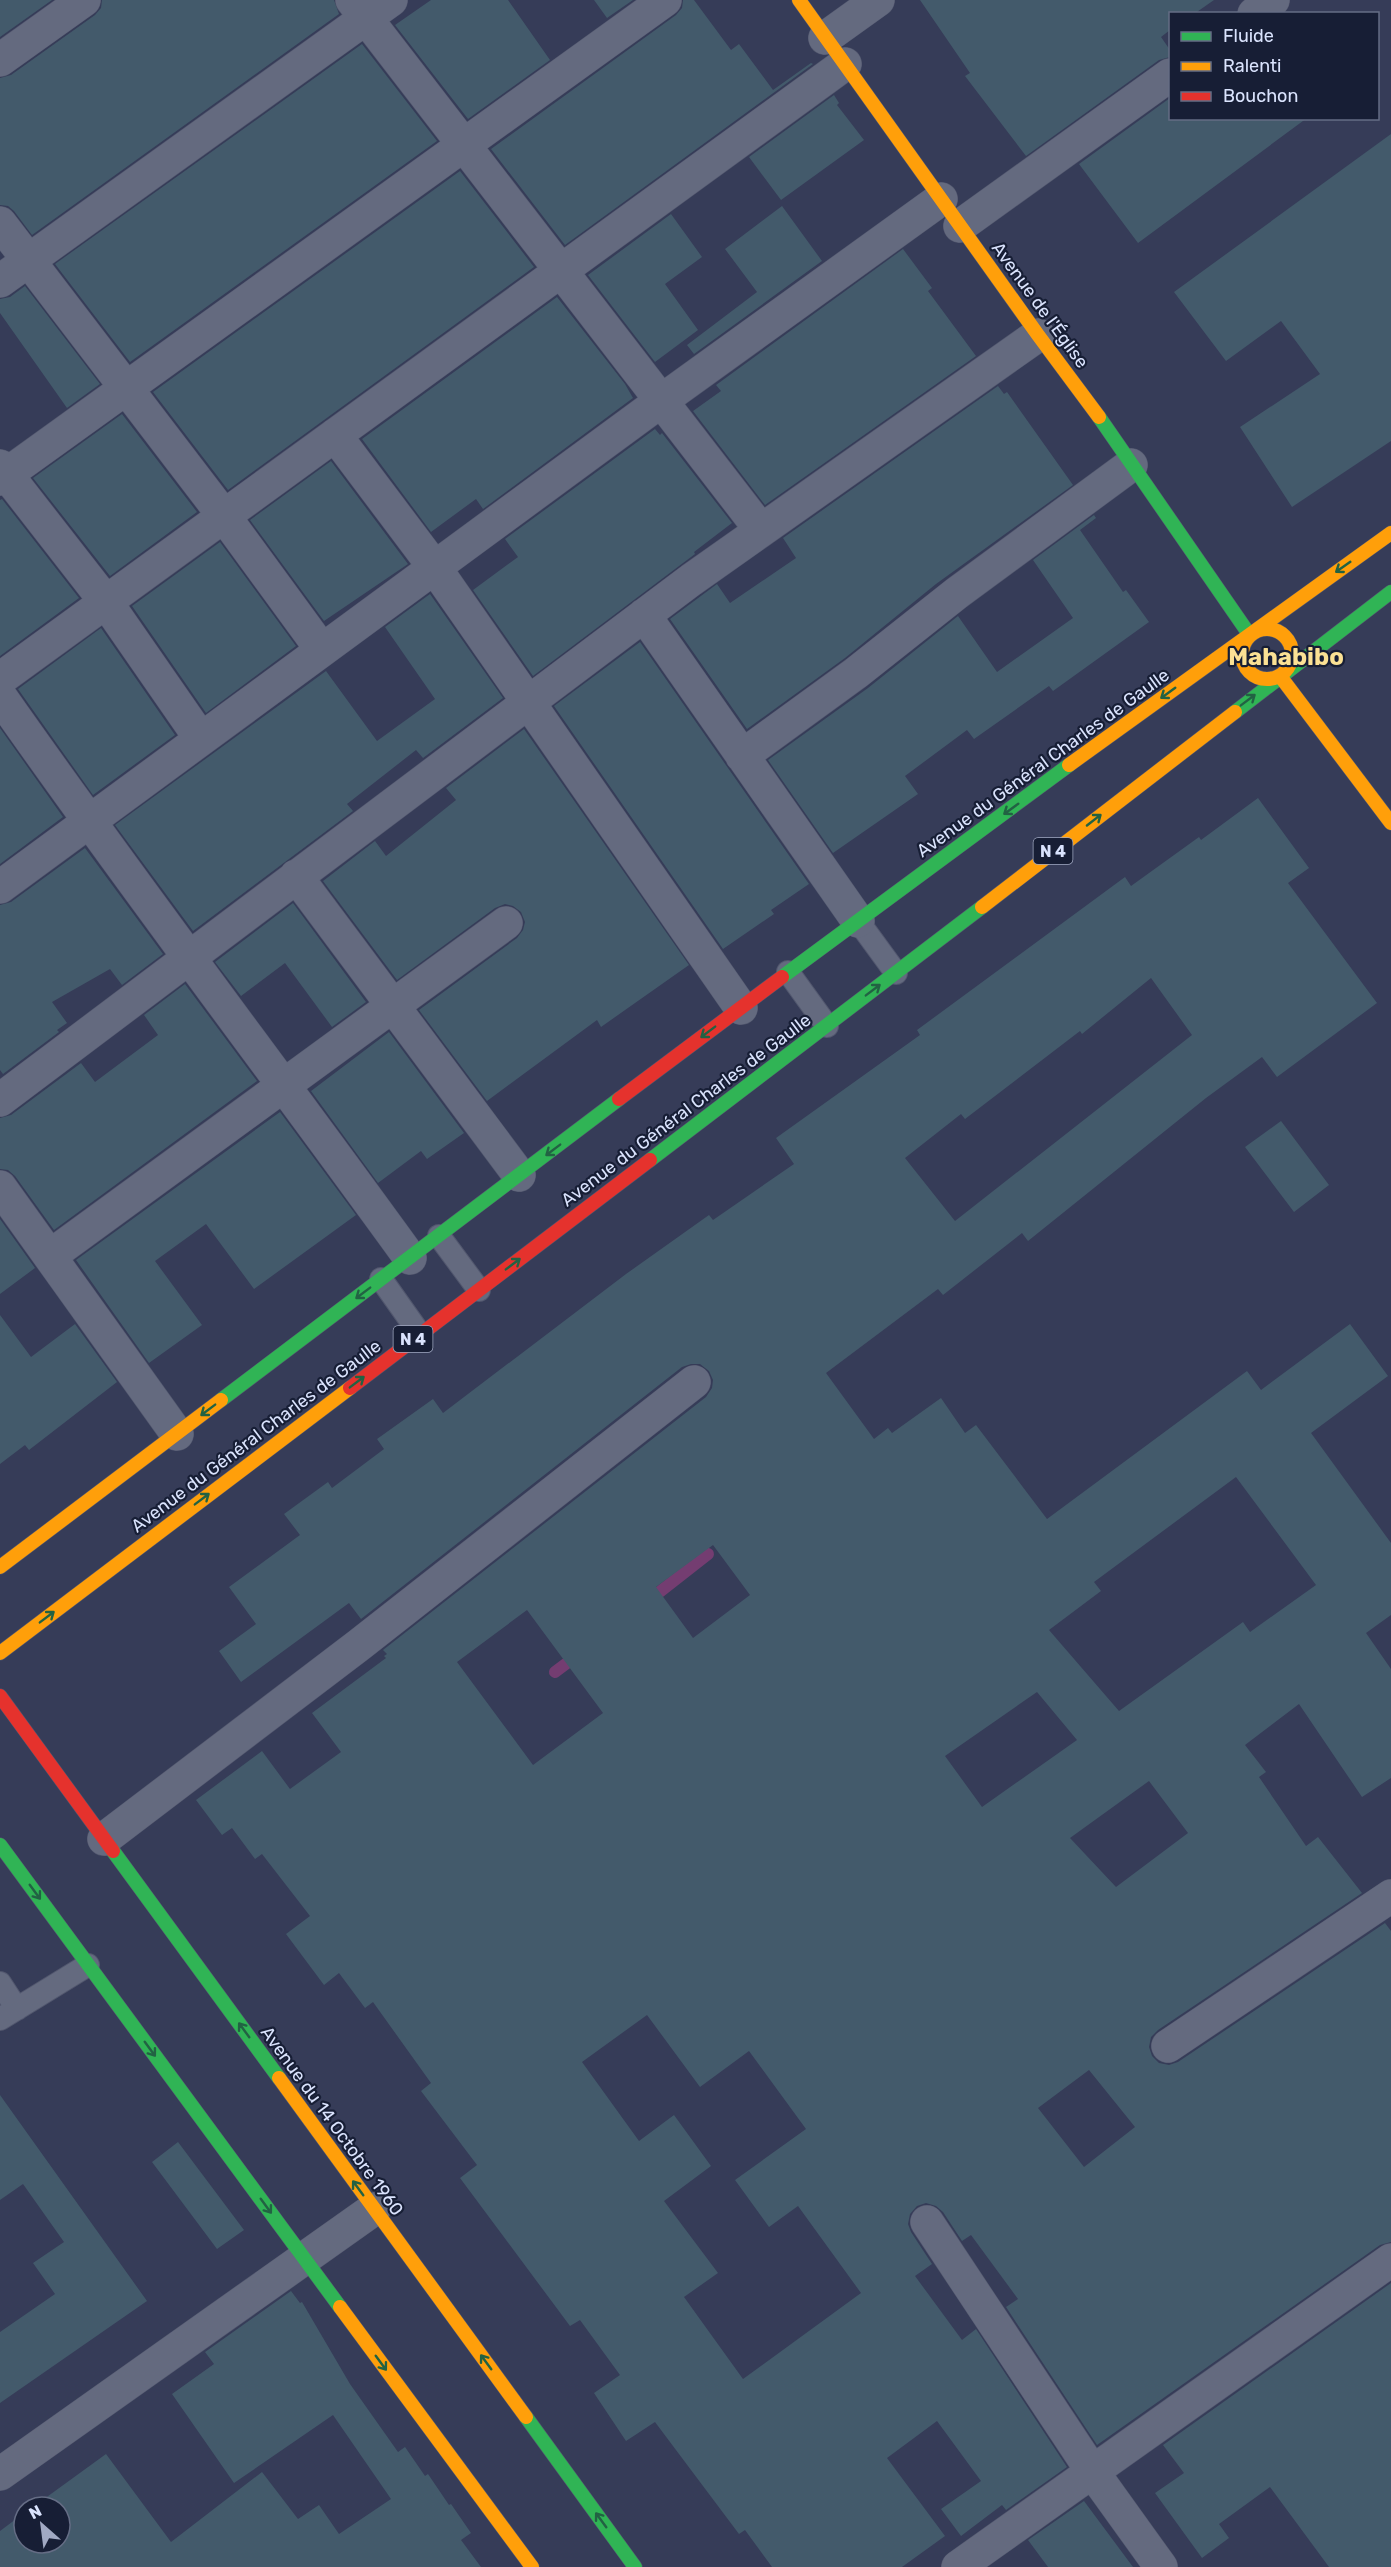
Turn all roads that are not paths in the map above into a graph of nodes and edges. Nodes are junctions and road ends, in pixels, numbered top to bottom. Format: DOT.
graph roads {
  1 [pos="84,0"];
  2 [pos="665,0"];
  3 [pos="799,0"];
  4 [pos="878,0"];
  5 [pos="1273,0"];
  6 [pos="370,6"];
  7 [pos="1257,12"];
  8 [pos="825,38"];
  9 [pos="0,60"];
  10 [pos="845,64"];
  11 [pos="1169,76"];
  12 [pos="464,145"];
  13 [pos="941,199"];
  14 [pos="0,223"];
  15 [pos="960,226"];
  16 [pos="29,260"];
  17 [pos="561,271"];
  18 [pos="0,280"];
  19 [pos="1038,334"];
  20 [pos="127,388"];
  21 [pos="661,400"];
  22 [pos="334,435"];
  23 [pos="1131,465"];
  24 [pos="2,473"];
  25 [pos="224,516"];
  26 [pos="761,530"];
  27 [pos="1391,533"];
  28 [pos="435,568"];
  29 [pos="1391,592"];
  30 [pos="106,602"];
  31 [pos="644,615"];
  32 [pos="1249,634"];
  33 [pos="322,650"];
  34 [pos="1280,676"];
  35 [pos="0,679"];
  36 [pos="0,696"];
  37 [pos="529,702"];
  38 [pos="201,739"];
  39 [pos="742,756"];
  40 [pos="88,822"];
  41 [pos="1391,823"];
  42 [pos="296,876"];
  43 [pos="0,887"];
  44 [pos="858,921"];
  45 [pos="506,923"];
  46 [pos="190,956"];
  47 [pos="788,972"];
  48 [pos="896,973"];
  49 [pos="394,1005"];
  50 [pos="741,1008"];
  51 [pos="826,1026"];
  52 [pos="285,1084"];
  53 [pos="0,1100"];
  54 [pos="519,1175"];
  55 [pos="0,1187"];
  56 [pos="438,1236"];
  57 [pos="50,1256"];
  58 [pos="410,1258"];
  59 [pos="381,1279"];
  60 [pos="479,1290"];
  61 [pos="420,1334"];
  62 [pos="694,1382"];
  63 [pos="177,1434"];
  64 [pos="0,1567"];
  65 [pos="0,1653"];
  66 [pos="0,1696"];
  67 [pos="104,1839"];
  68 [pos="0,1845"];
  69 [pos="1391,1896"];
  70 [pos="88,1965"];
  71 [pos="0,1983"];
  72 [pos="9,2014"];
  73 [pos="1168,2046"];
  74 [pos="374,2209"];
  75 [pos="927,2222"];
  76 [pos="304,2259"];
  77 [pos="1391,2260"];
  78 [pos="1092,2471"];
  79 [pos="0,2474"];
  80 [pos="532,2567"];
  81 [pos="635,2567"];
  82 [pos="958,2567"];
  83 [pos="1161,2567"];
  1 -- 9 [label="street"];
  2 -- 12 [label="street"];
  3 -- 8 [label="main road, Avenue de l'Église"];
  4 -- 8 [label="street"];
  5 -- 7 [label="street"];
  6 -- 12 [label="street"];
  6 -- 16 [label="street"];
  8 -- 10 [label="main road, Avenue de l'Église"];
  10 -- 13 [label="main road, Avenue de l'Église"];
  10 -- 17 [label="street"];
  11 -- 15 [label="street"];
  12 -- 17 [label="street"];
  12 -- 20 [label="street"];
  13 -- 15 [label="main road, Avenue de l'Église"];
  13 -- 21 [label="street"];
  14 -- 16 [label="street"];
  15 -- 19 [label="main road, Avenue de l'Église"];
  16 -- 18 [label="street"];
  16 -- 20 [label="street"];
  17 -- 21 [label="street"];
  17 -- 22 [label="street"];
  19 -- 23 [label="main road, Avenue de l'Église"];
  19 -- 26 [label="street"];
  20 -- 24 [label="street"];
  20 -- 25 [label="street"];
  21 -- 26 [label="street"];
  21 -- 28 [label="street"];
  22 -- 25 [label="street"];
  22 -- 28 [label="street"];
  23 -- 32 [label="main road, Avenue de l'Église"];
  23 -- 39 [label="street"];
  24 -- 30 [label="street"];
  25 -- 30 [label="street"];
  25 -- 33 [label="street"];
  26 -- 31 [label="street"];
  27 -- 32 [label="main road, Avenue du Général Charles de Gaulle, one-way"];
  28 -- 33 [label="street"];
  28 -- 37 [label="street"];
  29 -- 34 [label="main road, Avenue du Général Charles de Gaulle / N 4"];
  30 -- 35 [label="street"];
  30 -- 38 [label="street"];
  31 -- 37 [label="street"];
  31 -- 39 [label="street"];
  32 -- 34 [label="main road"];
  32 -- 34 [label="main road"];
  32 -- 44 [label="main road, Avenue du Général Charles de Gaulle, one-way"];
  33 -- 38 [label="street"];
  34 -- 41 [label="main road"];
  48 -- 34 [label="main road, Avenue du Général Charles de Gaulle / N 4, one-way"];
  36 -- 40 [label="street"];
  37 -- 42 [label="street"];
  37 -- 50 [label="street"];
  38 -- 40 [label="street"];
  39 -- 44 [label="street"];
  40 -- 43 [label="street"];
  40 -- 46 [label="street"];
  42 -- 46 [label="street"];
  42 -- 49 [label="street"];
  44 -- 47 [label="main road, Avenue du Général Charles de Gaulle"];
  44 -- 48 [label="lane"];
  45 -- 49 [label="street"];
  46 -- 52 [label="street"];
  46 -- 53 [label="street"];
  47 -- 50 [label="main road, Avenue du Général Charles de Gaulle"];
  47 -- 51 [label="lane"];
  51 -- 48 [label="main road, Avenue du Général Charles de Gaulle / N 4, one-way"];
  49 -- 52 [label="street"];
  49 -- 54 [label="street"];
  50 -- 54 [label="main road, Avenue du Général Charles de Gaulle, one-way"];
  60 -- 51 [label="main road, Avenue du Général Charles de Gaulle / N 4, one-way"];
  52 -- 57 [label="street"];
  52 -- 58 [label="street"];
  54 -- 56 [label="main road, Avenue du Général Charles de Gaulle"];
  55 -- 57 [label="street"];
  56 -- 58 [label="main road, Avenue du Général Charles de Gaulle"];
  56 -- 60 [label="lane"];
  57 -- 63 [label="street"];
  58 -- 59 [label="main road, Avenue du Général Charles de Gaulle"];
  59 -- 61 [label="lane"];
  59 -- 63 [label="main road, Avenue du Général Charles de Gaulle, one-way"];
  60 -- 61 [label="main road, Avenue du Général Charles de Gaulle / N 4"];
  65 -- 61 [label="main road, Avenue du Général Charles de Gaulle / N 4, one-way"];
  62 -- 67 [label="street"];
  63 -- 64 [label="main road, Avenue du Général Charles de Gaulle"];
  66 -- 67 [label="main road, Avenue du 14 Octobre 1960"];
  74 -- 67 [label="main road, Avenue du 14 Octobre 1960, one-way"];
  68 -- 70 [label="main road, one-way"];
  69 -- 73 [label="street"];
  70 -- 72 [label="lane"];
  70 -- 76 [label="main road, one-way"];
  71 -- 72 [label="lane"];
  74 -- 76 [label="street"];
  81 -- 74 [label="main road, Avenue du 14 Octobre 1960, one-way"];
  75 -- 78 [label="street"];
  76 -- 79 [label="street"];
  76 -- 80 [label="main road, one-way"];
  77 -- 78 [label="street"];
  78 -- 82 [label="street"];
  78 -- 83 [label="street"];
}
